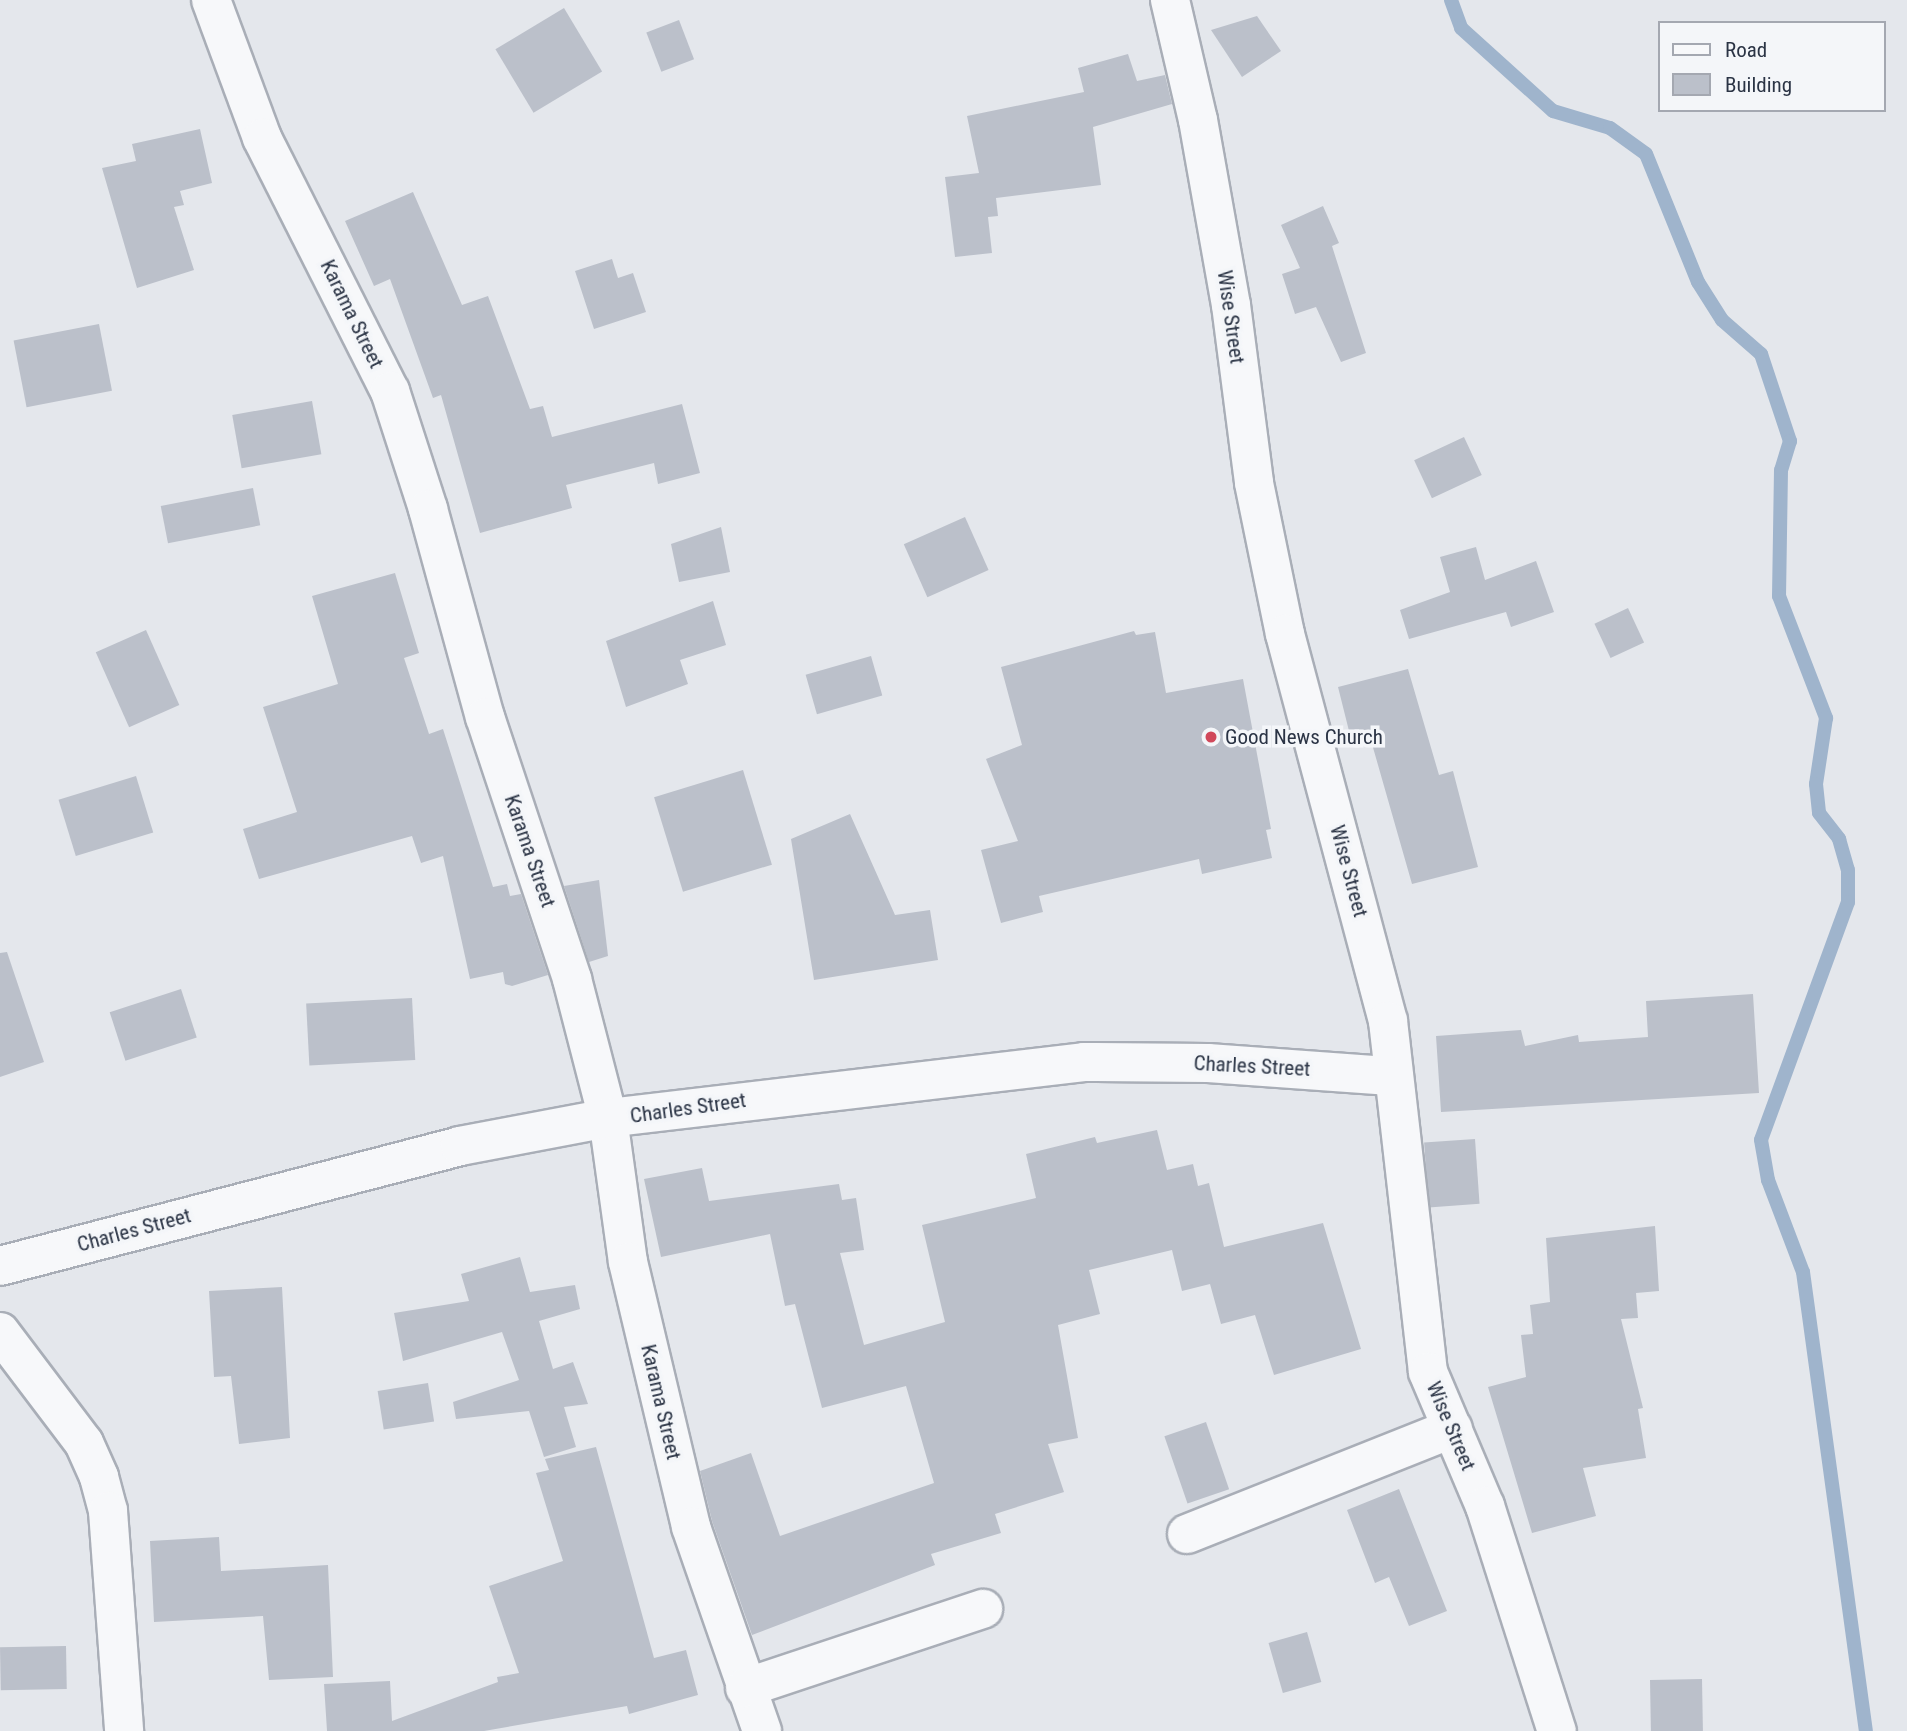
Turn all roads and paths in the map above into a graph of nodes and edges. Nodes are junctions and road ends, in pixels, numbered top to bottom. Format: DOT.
graph roads {
  1 [pos="211,0"];
  2 [pos="1170,0"];
  3 [pos="1391,1076"];
  4 [pos="608,1118"];
  5 [pos="0,1266"];
  6 [pos="0,1332"];
  7 [pos="1453,1428"];
  8 [pos="1187,1534"];
  9 [pos="983,1609"];
  10 [pos="745,1688"];
  11 [pos="124,1724"];
  12 [pos="762,1731"];
  13 [pos="1557,1731"];
  1 -- 4 [label="street, Karama Street"];
  2 -- 3 [label="street, Wise Street"];
  3 -- 4 [label="street, Charles Street"];
  3 -- 7 [label="street, Wise Street"];
  4 -- 5 [label="street, Charles Street"];
  4 -- 10 [label="street, Karama Street"];
  6 -- 11 [label="street"];
  7 -- 8 [label="street"];
  7 -- 13 [label="street, Wise Street"];
  9 -- 10 [label="street"];
  10 -- 12 [label="street, Karama Street"];
}
